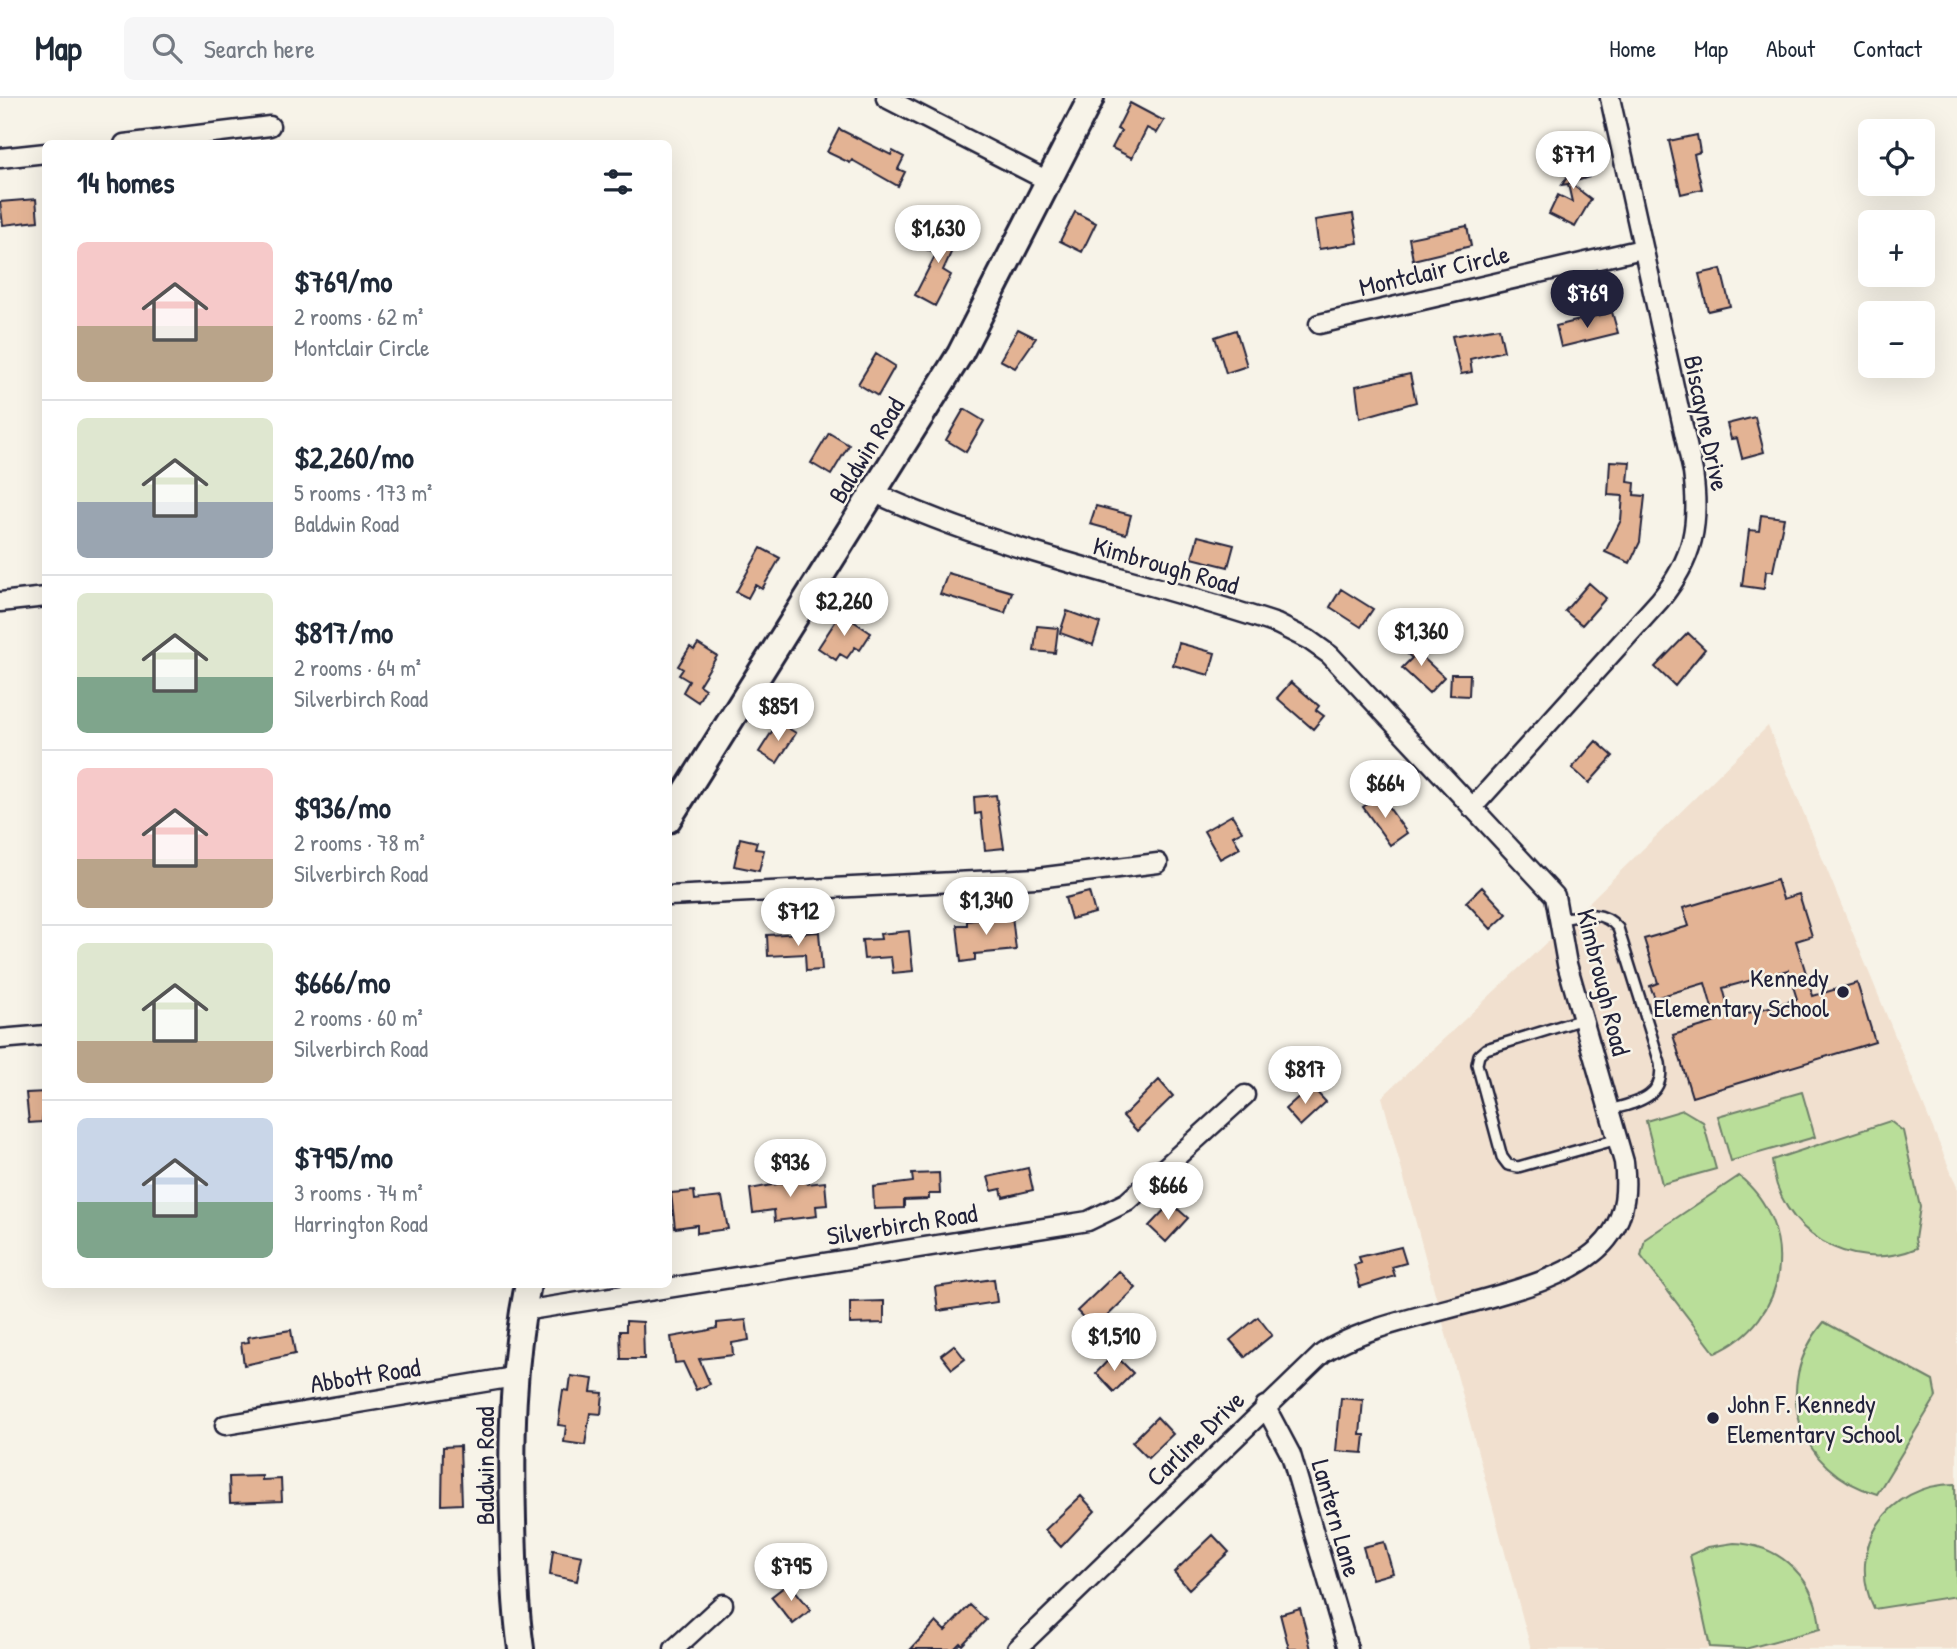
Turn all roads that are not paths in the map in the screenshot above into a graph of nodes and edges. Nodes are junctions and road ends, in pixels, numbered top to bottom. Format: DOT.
graph roads {
  1 [pos="886,98"];
  2 [pos="1091,98"];
  3 [pos="1611,98"];
  4 [pos="270,126"];
  5 [pos="156,140"];
  6 [pos="42,153"];
  7 [pos="0,158"];
  8 [pos="1049,181"];
  9 [pos="1642,249"];
  10 [pos="1319,324"];
  11 [pos="875,493"];
  12 [pos="42,597"];
  13 [pos="0,602"];
  14 [pos="1472,808"];
  15 [pos="672,814"];
  16 [pos="1158,863"];
  17 [pos="672,896"];
  18 [pos="1561,919"];
  19 [pos="1583,1019"];
  20 [pos="42,1035"];
  21 [pos="0,1039"];
  22 [pos="1245,1095"];
  23 [pos="1609,1110"];
  24 [pos="1618,1139"];
  25 [pos="672,1287"];
  26 [pos="527,1288"];
  27 [pos="667,1288"];
  28 [pos="523,1311"];
  29 [pos="1440,1312"];
  30 [pos="514,1377"];
  31 [pos="1265,1406"];
  32 [pos="225,1425"];
  33 [pos="723,1604"];
  34 [pos="521,1649"];
  35 [pos="674,1649"];
  36 [pos="1017,1649"];
  37 [pos="1348,1649"];
  1 -- 8 [label="street"];
  2 -- 8 [label="street, Baldwin Road"];
  3 -- 9 [label="street, Biscayne Drive"];
  4 -- 5 [label="street"];
  6 -- 7 [label="street"];
  8 -- 11 [label="street, Baldwin Road"];
  9 -- 10 [label="street, Montclair Circle"];
  9 -- 14 [label="street, Biscayne Drive"];
  11 -- 14 [label="street, Kimbrough Road"];
  11 -- 15 [label="street, Baldwin Road"];
  12 -- 13 [label="street"];
  14 -- 18 [label="street, Kimbrough Road"];
  16 -- 17 [label="street"];
  18 -- 19 [label="street, Kimbrough Road"];
  18 -- 23 [label="lane"];
  19 -- 23 [label="street, Kimbrough Road"];
  19 -- 24 [label="lane"];
  20 -- 21 [label="street"];
  22 -- 25 [label="street, Silverbirch Road"];
  23 -- 24 [label="street, Kimbrough Road"];
  24 -- 29 [label="street, Kimbrough Road"];
  26 -- 28 [label="street, Baldwin Road"];
  27 -- 28 [label="street, Silverbirch Road"];
  28 -- 30 [label="street, Baldwin Road"];
  29 -- 31 [label="street, Carline Drive"];
  30 -- 32 [label="street, Abbott Road"];
  30 -- 34 [label="street, Baldwin Road"];
  31 -- 36 [label="street, Carline Drive"];
  31 -- 37 [label="street, Lantern Lane"];
  33 -- 35 [label="street"];
}
